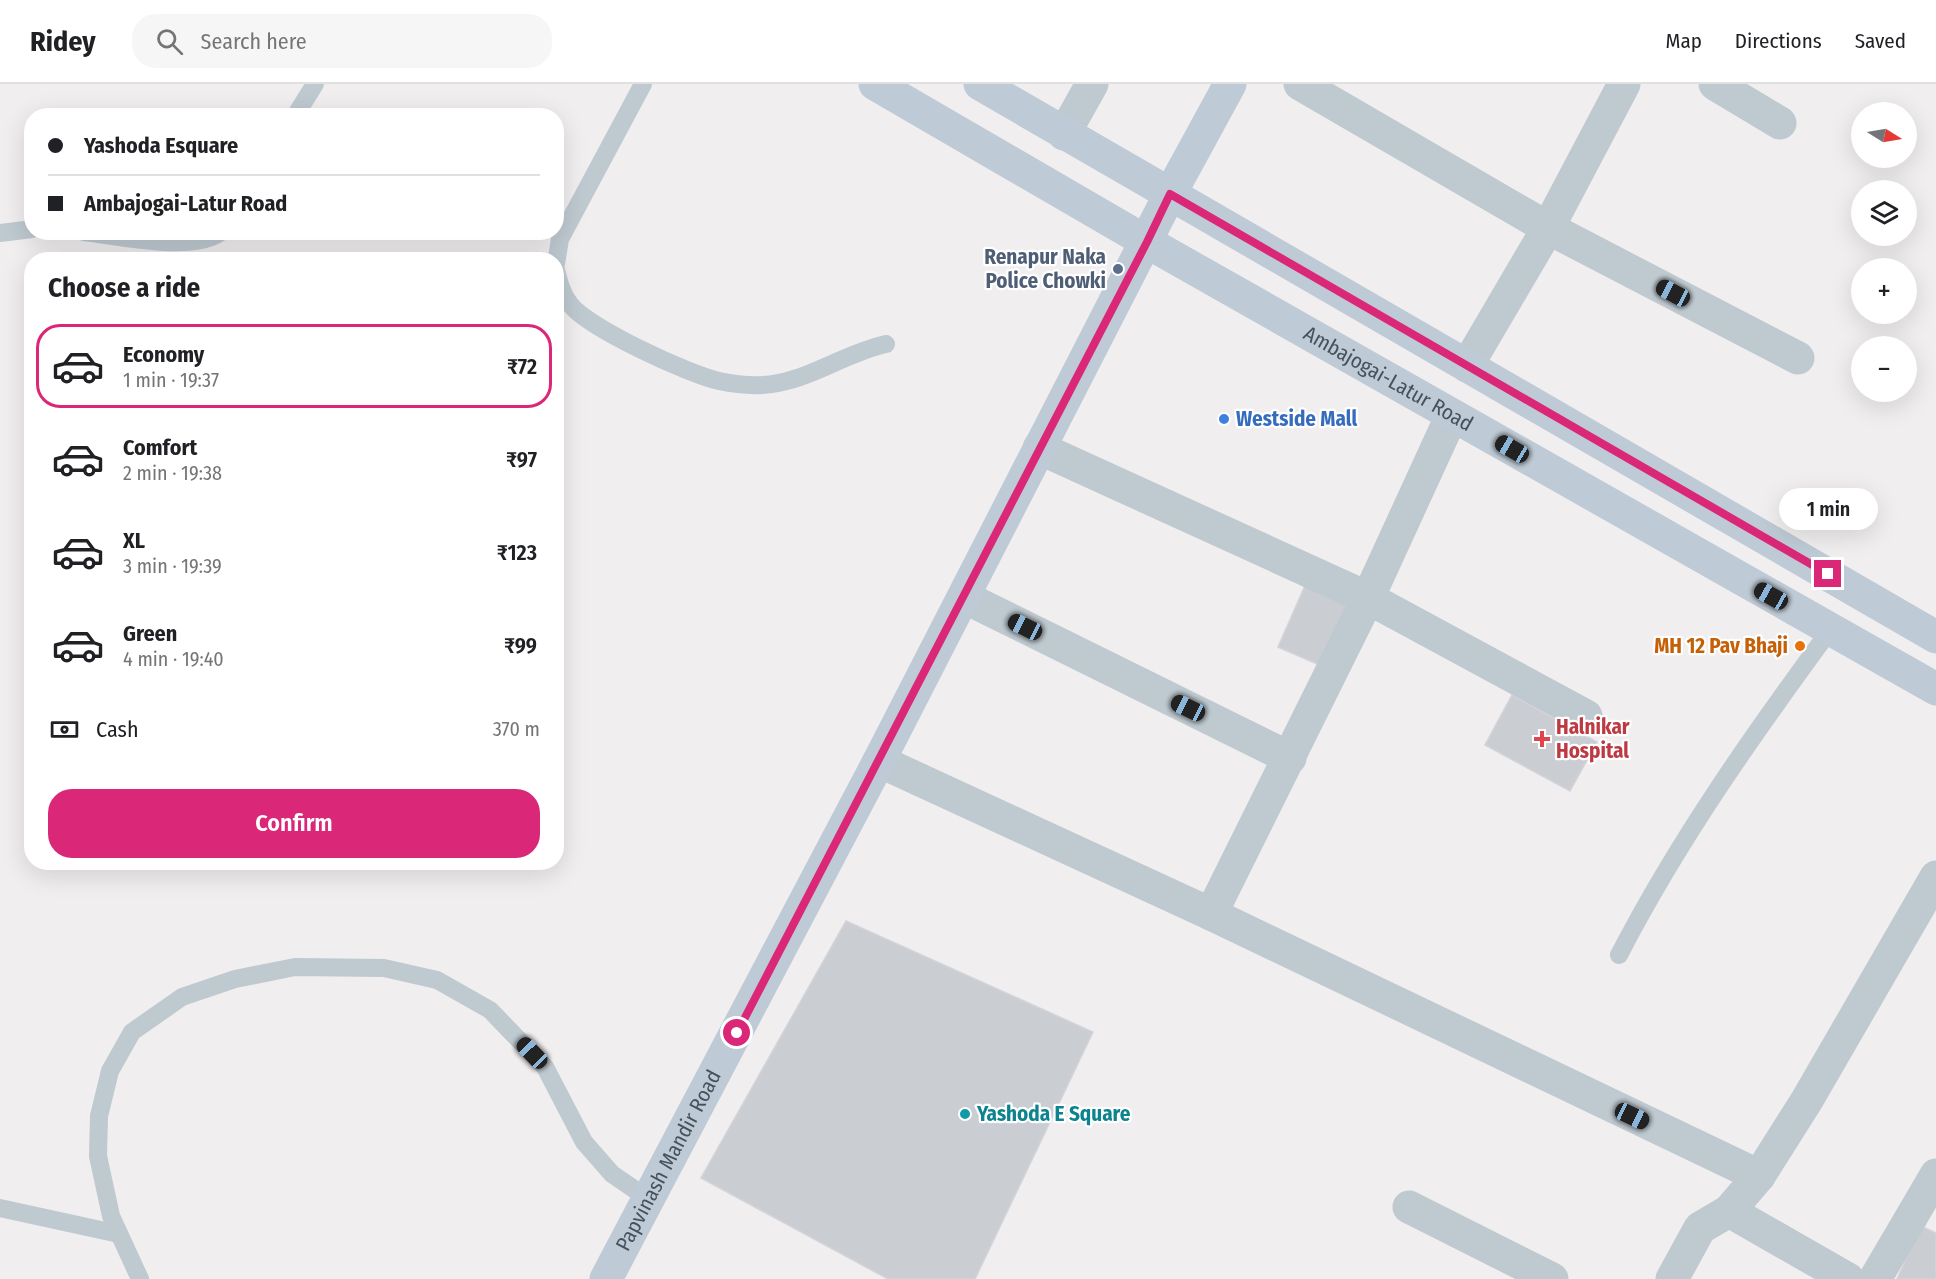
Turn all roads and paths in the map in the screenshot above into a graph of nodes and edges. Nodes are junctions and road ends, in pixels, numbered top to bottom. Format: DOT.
graph roads {
  1 [pos="315,84"];
  2 [pos="642,84"];
  3 [pos="875,84"];
  4 [pos="980,84"];
  5 [pos="1092,84"];
  6 [pos="1230,84"];
  7 [pos="1300,84"];
  8 [pos="1624,84"];
  9 [pos="1715,84"];
  10 [pos="301,108"];
  11 [pos="1780,123"];
  12 [pos="1064,134"];
  13 [pos="1170,194"];
  14 [pos="1548,228"];
  15 [pos="24,230"];
  16 [pos="2,231"];
  17 [pos="564,231"];
  18 [pos="160,240"];
  19 [pos="209,240"];
  20 [pos="1147,242"];
  21 [pos="564,294"];
  22 [pos="886,344"];
  23 [pos="1797,358"];
  24 [pos="1467,366"];
  25 [pos="1452,415"];
  26 [pos="1039,448"];
  27 [pos="964,597"];
  28 [pos="1368,598"];
  29 [pos="1933,627"];
  30 [pos="1830,630"];
  31 [pos="1936,689"];
  32 [pos="1586,716"];
  33 [pos="1290,758"];
  34 [pos="879,761"];
  35 [pos="1936,877"];
  36 [pos="1211,914"];
  37 [pos="1619,955"];
  38 [pos="1936,1175"];
  39 [pos="1759,1176"];
  40 [pos="650,1200"];
  41 [pos="1409,1207"];
  42 [pos="0,1208"];
  43 [pos="1729,1210"];
  44 [pos="119,1234"];
  45 [pos="140,1279"];
  46 [pos="606,1279"];
  47 [pos="1552,1279"];
  48 [pos="1672,1279"];
  49 [pos="1848,1279"];
  50 [pos="1875,1279"];
  1 -- 10 [label="lane"];
  2 -- 17 [label="lane"];
  3 -- 20 [label="main road, Ambajogai-Latur Road"];
  4 -- 12 [label="main road"];
  5 -- 12 [label="street"];
  6 -- 13 [label="main road, Papvinash Mandir Road"];
  7 -- 14 [label="street"];
  8 -- 14 [label="street"];
  9 -- 11 [label="street"];
  12 -- 13 [label="main road"];
  13 -- 20 [label="main road, Papvinash Mandir Road"];
  13 -- 24 [label="main road"];
  14 -- 23 [label="street"];
  14 -- 24 [label="street"];
  15 -- 16 [label="lane"];
  18 -- 19 [label="lane"];
  20 -- 25 [label="main road, Ambajogai-Latur Road"];
  20 -- 26 [label="main road, Papvinash Mandir Road"];
  21 -- 22 [label="lane"];
  24 -- 29 [label="main road"];
  25 -- 28 [label="street"];
  25 -- 30 [label="main road, Ambajogai-Latur Road"];
  26 -- 27 [label="main road, Papvinash Mandir Road"];
  26 -- 28 [label="street"];
  27 -- 33 [label="street"];
  27 -- 34 [label="main road, Papvinash Mandir Road"];
  28 -- 32 [label="street"];
  28 -- 33 [label="street"];
  30 -- 31 [label="main road, Ambajogai-Latur Road"];
  30 -- 37 [label="lane"];
  33 -- 36 [label="street"];
  34 -- 36 [label="street"];
  34 -- 40 [label="main road, Papvinash Mandir Road"];
  35 -- 39 [label="street"];
  36 -- 39 [label="street"];
  38 -- 50 [label="street"];
  39 -- 43 [label="street"];
  40 -- 44 [label="lane"];
  40 -- 46 [label="main road, Papvinash Mandir Road"];
  41 -- 47 [label="street"];
  42 -- 44 [label="lane"];
  43 -- 48 [label="street"];
  43 -- 49 [label="street"];
  44 -- 45 [label="lane"];
}
